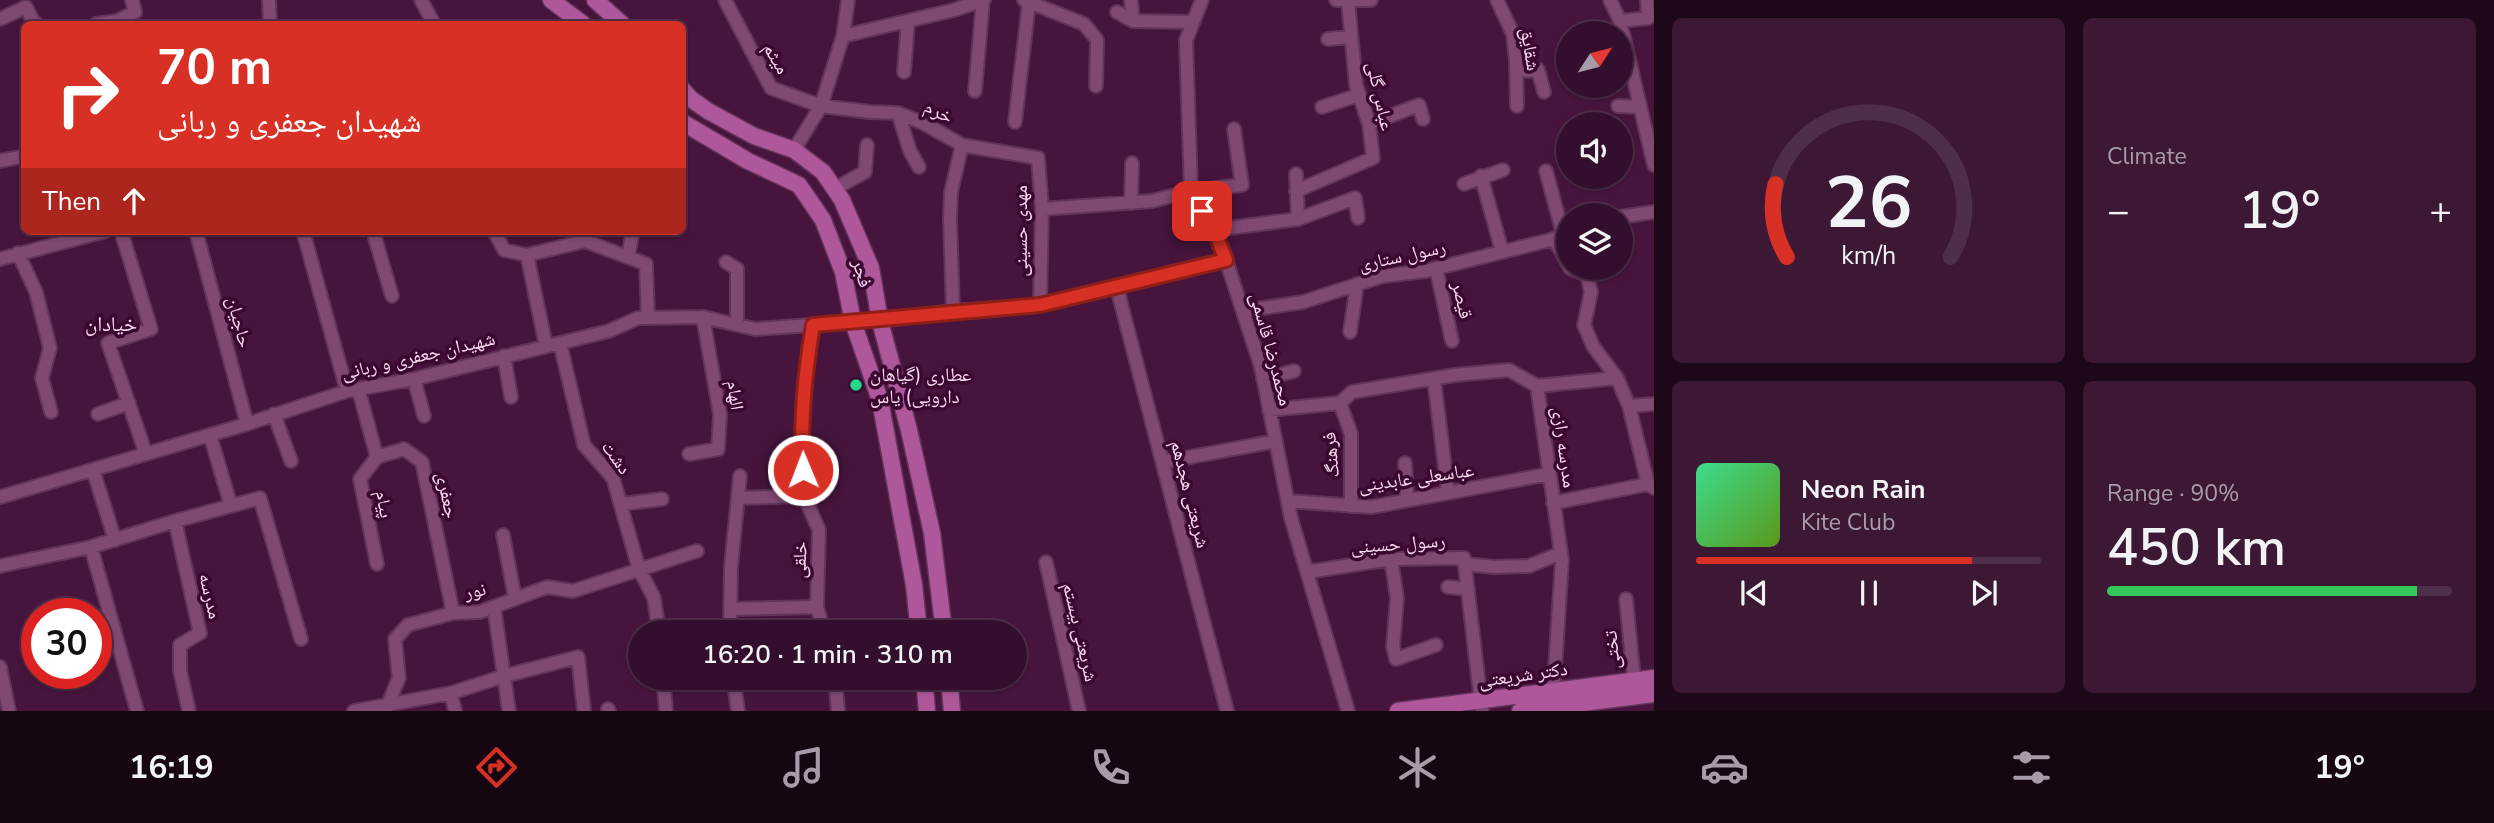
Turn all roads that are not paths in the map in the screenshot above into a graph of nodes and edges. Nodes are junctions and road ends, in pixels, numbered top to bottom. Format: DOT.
graph roads {
  1 [pos="132,0"];
  2 [pos="269,0"];
  3 [pos="421,0"];
  4 [pos="551,0"];
  5 [pos="595,0"];
  6 [pos="610,0"];
  7 [pos="724,0"];
  8 [pos="848,0"];
  9 [pos="983,0"];
  10 [pos="1131,0"];
  11 [pos="1202,0"];
  12 [pos="1371,0"];
  13 [pos="1497,0"];
  14 [pos="1610,0"];
  15 [pos="1647,0"];
  16 [pos="1026,1"];
  17 [pos="1342,1"];
  18 [pos="966,3"];
  19 [pos="27,4"];
  20 [pos="1044,4"];
  21 [pos="1116,12"];
  22 [pos="0,19"];
  23 [pos="33,21"];
  24 [pos="120,21"];
  25 [pos="270,21"];
  26 [pos="432,21"];
  27 [pos="579,21"];
  28 [pos="619,21"];
  29 [pos="620,21"];
  30 [pos="908,21"];
  31 [pos="1133,21"];
  32 [pos="1620,21"];
  33 [pos="1193,22"];
  34 [pos="843,36"];
  35 [pos="1352,37"];
  36 [pos="1328,38"];
  37 [pos="1516,71"];
  38 [pos="904,72"];
  39 [pos="1633,77"];
  40 [pos="1096,86"];
  41 [pos="975,91"];
  42 [pos="1544,92"];
  43 [pos="686,93"];
  44 [pos="1359,95"];
  45 [pos="821,106"];
  46 [pos="1517,106"];
  47 [pos="1618,106"];
  48 [pos="1322,107"];
  49 [pos="1640,107"];
  50 [pos="898,113"];
  51 [pos="1423,120"];
  52 [pos="1016,122"];
  53 [pos="686,124"];
  54 [pos="1369,124"];
  55 [pos="1234,128"];
  56 [pos="867,145"];
  57 [pos="962,145"];
  58 [pos="794,150"];
  59 [pos="21,157"];
  60 [pos="1038,158"];
  61 [pos="0,161"];
  62 [pos="1132,163"];
  63 [pos="1654,165"];
  64 [pos="919,167"];
  65 [pos="1503,170"];
  66 [pos="1546,171"];
  67 [pos="1296,174"];
  68 [pos="1480,176"];
  69 [pos="1464,184"];
  70 [pos="834,189"];
  71 [pos="1191,191"];
  72 [pos="1296,191"];
  73 [pos="1131,203"];
  74 [pos="1042,209"];
  75 [pos="1556,211"];
  76 [pos="1654,212"];
  77 [pos="1633,216"];
  78 [pos="1358,218"];
  79 [pos="1298,219"];
  80 [pos="1214,230"];
  81 [pos="90,235"];
  82 [pos="122,235"];
  83 [pos="197,235"];
  84 [pos="304,235"];
  85 [pos="374,235"];
  86 [pos="496,235"];
  87 [pos="632,235"];
  88 [pos="583,236"];
  89 [pos="1556,237"];
  90 [pos="1502,251"];
  91 [pos="18,253"];
  92 [pos="527,255"];
  93 [pos="628,257"];
  94 [pos="0,259"];
  95 [pos="1226,260"];
  96 [pos="726,262"];
  97 [pos="1436,268"];
  98 [pos="1588,280"];
  99 [pos="1357,285"];
  100 [pos="1117,288"];
  101 [pos="392,296"];
  102 [pos="1040,305"];
  103 [pos="1243,311"];
  104 [pos="953,312"];
  105 [pos="703,317"];
  106 [pos="648,318"];
  107 [pos="880,321"];
  108 [pos="853,322"];
  109 [pos="737,325"];
  110 [pos="813,325"];
  111 [pos="1350,332"];
  112 [pos="1452,341"];
  113 [pos="561,343"];
  114 [pos="546,346"];
  115 [pos="504,356"];
  116 [pos="1294,371"];
  117 [pos="1617,378"];
  118 [pos="414,379"];
  119 [pos="1263,379"];
  120 [pos="1434,379"];
  121 [pos="1537,386"];
  122 [pos="353,389"];
  123 [pos="511,397"];
  124 [pos="1340,402"];
  125 [pos="129,403"];
  126 [pos="1654,404"];
  127 [pos="1629,406"];
  128 [pos="1269,410"];
  129 [pos="51,412"];
  130 [pos="98,414"];
  131 [pos="274,414"];
  132 [pos="424,415"];
  133 [pos="247,424"];
  134 [pos="210,435"];
  135 [pos="1276,441"];
  136 [pos="146,454"];
  137 [pos="689,454"];
  138 [pos="377,457"];
  139 [pos="291,461"];
  140 [pos="1163,462"];
  141 [pos="1405,463"];
  142 [pos="93,470"];
  143 [pos="1549,474"];
  144 [pos="740,476"];
  145 [pos="1651,486"];
  146 [pos="1448,492"];
  147 [pos="804,496"];
  148 [pos="0,497"];
  149 [pos="738,498"];
  150 [pos="662,499"];
  151 [pos="1407,499"];
  152 [pos="1288,501"];
  153 [pos="1553,503"];
  154 [pos="622,504"];
  155 [pos="231,506"];
  156 [pos="1351,506"];
  157 [pos="175,521"];
  158 [pos="503,536"];
  159 [pos="115,540"];
  160 [pos="91,547"];
  161 [pos="697,551"];
  162 [pos="1561,554"];
  163 [pos="1391,559"];
  164 [pos="1046,562"];
  165 [pos="377,564"];
  166 [pos="1465,564"];
  167 [pos="0,566"];
  168 [pos="639,569"];
  169 [pos="1307,572"];
  170 [pos="1448,587"];
  171 [pos="1468,589"];
  172 [pos="515,598"];
  173 [pos="1626,599"];
  174 [pos="494,607"];
  175 [pos="817,607"];
  176 [pos="730,609"];
  177 [pos="453,613"];
  178 [pos="657,620"];
  179 [pos="730,620"];
  180 [pos="821,620"];
  181 [pos="918,620"];
  182 [pos="943,620"];
  183 [pos="300,639"];
  184 [pos="1436,645"];
  185 [pos="0,667"];
  186 [pos="504,676"];
  187 [pos="1654,678"];
  188 [pos="1635,689"];
  189 [pos="664,690"];
  190 [pos="735,690"];
  191 [pos="836,690"];
  192 [pos="925,690"];
  193 [pos="950,690"];
  194 [pos="451,693"];
  195 [pos="3,694"];
  196 [pos="1654,694"];
  197 [pos="1553,699"];
  198 [pos="1511,704"];
  199 [pos="1481,706"];
  200 [pos="387,708"];
  201 [pos="9,711"];
  202 [pos="137,711"];
  203 [pos="189,711"];
  204 [pos="354,711"];
  205 [pos="455,711"];
  206 [pos="509,711"];
  207 [pos="584,711"];
  208 [pos="666,711"];
  209 [pos="738,711"];
  210 [pos="838,711"];
  211 [pos="927,711"];
  212 [pos="952,711"];
  213 [pos="1079,711"];
  214 [pos="1227,711"];
  215 [pos="1348,711"];
  216 [pos="1398,711"];
  217 [pos="1520,711"];
  1 -- 24 [label="street"];
  2 -- 25 [label="street"];
  3 -- 26 [label="street"];
  4 -- 27 [label="main road"];
  5 -- 28 [label="main road"];
  6 -- 29 [label="street"];
  7 -- 45 [label="street, میثم"];
  8 -- 34 [label="street"];
  9 -- 18 [label="street"];
  9 -- 41 [label="street"];
  10 -- 31 [label="street"];
  11 -- 33 [label="street, محمدرضا قاسمی"];
  12 -- 17 [label="street"];
  13 -- 37 [label="street, شقایق"];
  14 -- 32 [label="street"];
  15 -- 32 [label="street"];
  16 -- 20 [label="street"];
  16 -- 52 [label="street"];
  17 -- 35 [label="street, عباس گلی"];
  18 -- 30 [label="street"];
  19 -- 22 [label="street"];
  19 -- 23 [label="street"];
  20 -- 40 [label="street"];
  21 -- 31 [label="street"];
  30 -- 34 [label="street"];
  30 -- 38 [label="street"];
  31 -- 33 [label="street"];
  33 -- 71 [label="street, محمدرضا قاسمی"];
  34 -- 45 [label="street"];
  35 -- 36 [label="street"];
  35 -- 44 [label="street, عباس گلی"];
  37 -- 42 [label="street"];
  37 -- 46 [label="street, شقایق"];
  39 -- 49 [label="street"];
  43 -- 58 [label="main road"];
  44 -- 48 [label="street"];
  44 -- 54 [label="street, عباس گلی"];
  45 -- 50 [label="street, خرم"];
  45 -- 58 [label="street"];
  47 -- 49 [label="street"];
  49 -- 63 [label="street"];
  50 -- 57 [label="street, خرم"];
  50 -- 64 [label="street"];
  51 -- 54 [label="street"];
  53 -- 108 [label="main road, فجر"];
  54 -- 72 [label="street, عباس گلی"];
  55 -- 71 [label="street"];
  56 -- 70 [label="street"];
  57 -- 60 [label="street, خرم"];
  57 -- 104 [label="street"];
  58 -- 70 [label="main road"];
  59 -- 61 [label="street"];
  60 -- 74 [label="street, مهدی حسینی"];
  62 -- 73 [label="street"];
  65 -- 68 [label="street"];
  66 -- 75 [label="street"];
  67 -- 72 [label="street"];
  68 -- 69 [label="street"];
  68 -- 90 [label="street"];
  70 -- 107 [label="main road"];
  71 -- 73 [label="street"];
  71 -- 80 [label="street, محمدرضا قاسمی"];
  72 -- 79 [label="street"];
  73 -- 74 [label="street"];
  74 -- 102 [label="street, مهدی حسینی"];
  76 -- 77 [label="street"];
  78 -- 79 [label="street"];
  79 -- 80 [label="street"];
  80 -- 95 [label="street, محمدرضا قاسمی"];
  81 -- 91 [label="street"];
  82 -- 125 [label="street"];
  83 -- 133 [label="street, حاجیان"];
  84 -- 122 [label="street"];
  85 -- 101 [label="street"];
  86 -- 92 [label="street"];
  87 -- 93 [label="street"];
  88 -- 92 [label="street"];
  88 -- 93 [label="street"];
  89 -- 90 [label="street, رسول ستاری"];
  90 -- 97 [label="street, رسول ستاری"];
  91 -- 94 [label="street"];
  91 -- 129 [label="street"];
  92 -- 114 [label="street"];
  93 -- 106 [label="street"];
  95 -- 100 [label="street"];
  95 -- 103 [label="street, محمدرضا قاسمی"];
  96 -- 109 [label="street"];
  97 -- 99 [label="street, رسول ستاری"];
  97 -- 112 [label="street, قیصر"];
  98 -- 117 [label="street"];
  99 -- 103 [label="street, رسول ستاری"];
  99 -- 111 [label="street"];
  100 -- 102 [label="street"];
  100 -- 140 [label="street, شریعتی هجدهم"];
  102 -- 104 [label="street"];
  103 -- 119 [label="street, محمدرضا قاسمی"];
  104 -- 107 [label="street"];
  105 -- 106 [label="street, شهیدان جعفری و ربانی"];
  105 -- 109 [label="street, شهیدان جعفری و ربانی"];
  105 -- 137 [label="street, الهام"];
  106 -- 113 [label="street, شهیدان جعفری و ربانی"];
  107 -- 108 [label="main road"];
  107 -- 182 [label="main road"];
  108 -- 110 [label="street, شهیدان جعفری و ربانی"];
  108 -- 181 [label="main road, فجر"];
  109 -- 110 [label="street, شهیدان جعفری و ربانی"];
  110 -- 147 [label="street, خلقی"];
  113 -- 114 [label="street, شهیدان جعفری و ربانی"];
  113 -- 154 [label="street, دشت"];
  114 -- 115 [label="street, شهیدان جعفری و ربانی"];
  115 -- 118 [label="street, شهیدان جعفری و ربانی"];
  115 -- 123 [label="street"];
  116 -- 119 [label="street"];
  117 -- 121 [label="street"];
  117 -- 127 [label="street"];
  118 -- 122 [label="street, شهیدان جعفری و ربانی"];
  118 -- 132 [label="street"];
  119 -- 128 [label="street, محمدرضا قاسمی"];
  120 -- 121 [label="street, مدرسه رازی"];
  120 -- 124 [label="street, مدرسه رازی"];
  120 -- 146 [label="street"];
  121 -- 143 [label="street, مدرسه رازی"];
  122 -- 131 [label="street, شهیدان جعفری و ربانی"];
  122 -- 138 [label="street"];
  124 -- 128 [label="street, مدرسه رازی"];
  124 -- 156 [label="street, فرهنگ"];
  125 -- 130 [label="street"];
  125 -- 136 [label="street"];
  126 -- 127 [label="street"];
  127 -- 145 [label="street"];
  128 -- 135 [label="street, محمدرضا قاسمی"];
  131 -- 133 [label="street, شهیدان جعفری و ربانی"];
  131 -- 139 [label="street"];
  133 -- 134 [label="street, شهیدان جعفری و ربانی"];
  134 -- 136 [label="street, شهیدان جعفری و ربانی"];
  134 -- 155 [label="street"];
  135 -- 140 [label="street"];
  135 -- 152 [label="street, محمدرضا قاسمی"];
  136 -- 142 [label="street, شهیدان جعفری و ربانی"];
  138 -- 165 [label="street, پیام"];
  138 -- 177 [label="street, جعفری"];
  140 -- 214 [label="street, شریعتی هجدهم"];
  141 -- 151 [label="street"];
  142 -- 148 [label="street, شهیدان جعفری و ربانی"];
  142 -- 159 [label="street"];
  143 -- 146 [label="street, عباسعلی عابدینی"];
  143 -- 153 [label="street, مدرسه رازی"];
  144 -- 149 [label="street"];
  145 -- 153 [label="street"];
  146 -- 151 [label="street, عباسعلی عابدینی"];
  147 -- 149 [label="street"];
  147 -- 175 [label="street, خلقی"];
  149 -- 176 [label="street"];
  150 -- 154 [label="street"];
  151 -- 156 [label="street, عباسعلی عابدینی"];
  152 -- 156 [label="street, عباسعلی عابدینی"];
  152 -- 169 [label="street, محمدرضا قاسمی"];
  153 -- 162 [label="street, مدرسه رازی"];
  154 -- 168 [label="street, دشت"];
  155 -- 157 [label="street"];
  155 -- 183 [label="street"];
  157 -- 159 [label="street"];
  157 -- 203 [label="street, مدرسه"];
  158 -- 172 [label="street"];
  159 -- 160 [label="street"];
  160 -- 167 [label="street"];
  160 -- 202 [label="street"];
  161 -- 168 [label="street, نور"];
  162 -- 166 [label="street"];
  162 -- 197 [label="street, مدرسه رازی"];
  163 -- 166 [label="street, رسول حسینی"];
  163 -- 169 [label="street, رسول حسینی"];
  163 -- 184 [label="street"];
  164 -- 213 [label="street, شریعتی بیستم"];
  166 -- 171 [label="street, رسول حسینی"];
  168 -- 172 [label="street, نور"];
  168 -- 178 [label="street, دشت"];
  169 -- 215 [label="street, محمدرضا قاسمی"];
  170 -- 171 [label="street"];
  171 -- 199 [label="street, رسول حسینی"];
  172 -- 174 [label="street, نور"];
  173 -- 188 [label="street, تختی"];
  174 -- 177 [label="street, نور"];
  174 -- 186 [label="street"];
  175 -- 176 [label="street"];
  175 -- 180 [label="street, خلقی"];
  176 -- 179 [label="street"];
  177 -- 200 [label="street, نور"];
  185 -- 195 [label="street"];
  186 -- 194 [label="street"];
  186 -- 206 [label="street"];
  186 -- 207 [label="street"];
  187 -- 188 [label="main road, دکتر شریعتی"];
  188 -- 196 [label="main road, دکتر شریعتی"];
  188 -- 197 [label="main road, دکتر شریعتی"];
  189 -- 208 [label="street"];
  190 -- 209 [label="street"];
  191 -- 210 [label="street"];
  192 -- 211 [label="main road"];
  193 -- 212 [label="main road"];
  194 -- 200 [label="street"];
  194 -- 205 [label="street"];
  195 -- 201 [label="street"];
  197 -- 198 [label="main road, دکتر شریعتی"];
  197 -- 217 [label="main road, دکتر شریعتی"];
  198 -- 199 [label="main road, دکتر شریعتی"];
  199 -- 216 [label="main road, دکتر شریعتی"];
  200 -- 204 [label="street"];
}
